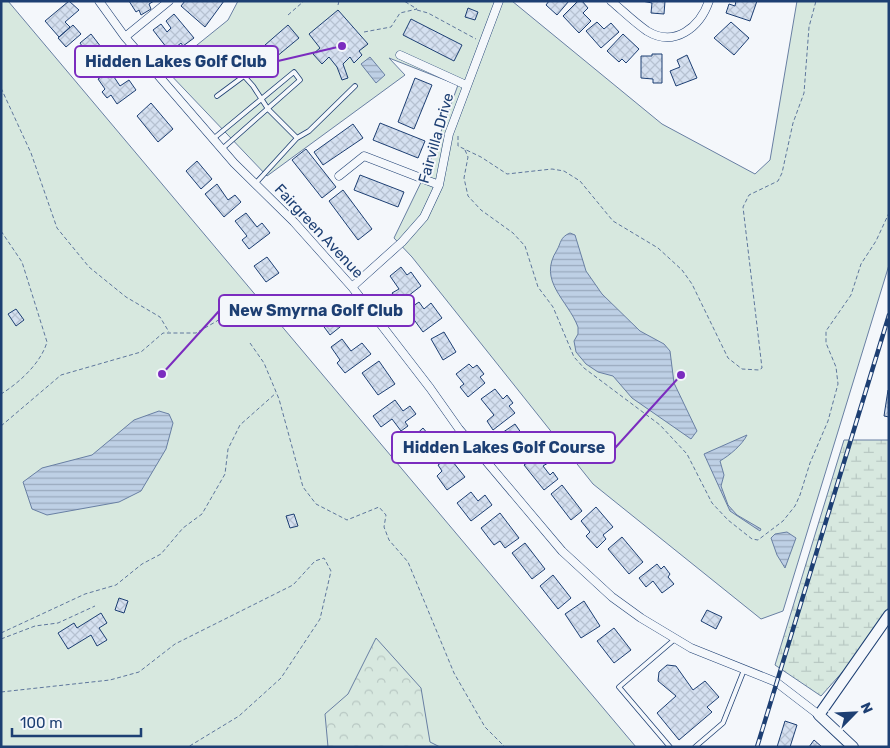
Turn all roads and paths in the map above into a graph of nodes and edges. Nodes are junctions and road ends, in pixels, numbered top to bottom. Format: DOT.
graph roads {
  1 [pos="99,1"];
  2 [pos="169,1"];
  3 [pos="304,1"];
  4 [pos="339,1"];
  5 [pos="404,1"];
  6 [pos="499,1"];
  7 [pos="611,1"];
  8 [pos="710,1"];
  9 [pos="816,1"];
  10 [pos="338,5"];
  11 [pos="417,10"];
  12 [pos="288,15"];
  13 [pos="364,32"];
  14 [pos="125,37"];
  15 [pos="482,42"];
  16 [pos="400,55"];
  17 [pos="466,85"];
  18 [pos="355,86"];
  19 [pos="1,88"];
  20 [pos="217,96"];
  21 [pos="261,100"];
  22 [pos="268,109"];
  23 [pos="459,131"];
  24 [pos="297,138"];
  25 [pos="213,140"];
  26 [pos="222,149"];
  27 [pos="465,150"];
  28 [pos="339,176"];
  29 [pos="255,184"];
  30 [pos="439,186"];
  31 [pos="889,213"];
  32 [pos="1,231"];
  33 [pos="352,287"];
  34 [pos="236,304"];
  35 [pos="169,332"];
  36 [pos="250,343"];
  37 [pos="276,393"];
  38 [pos="1,394"];
  39 [pos="1,426"];
  40 [pos="96,606"];
  41 [pos="889,615"];
  42 [pos="1,633"];
  43 [pos="675,638"];
  44 [pos="1,639"];
  45 [pos="744,670"];
  46 [pos="1,692"];
  47 [pos="819,715"];
  48 [pos="188,747"];
  49 [pos="505,747"];
  50 [pos="670,747"];
  51 [pos="695,747"];
  52 [pos="853,747"];
  1 -- 14 [label="street, Fairgreen Avenue"];
  2 -- 14 [label="street"];
  3 -- 12 [label="path"];
  4 -- 10 [label="path"];
  5 -- 11 [label="path"];
  6 -- 15 [label="street, Fairvilla Drive"];
  7 -- 8 [label="street"];
  9 -- 27 [label="path"];
  11 -- 13 [label="path"];
  11 -- 15 [label="path"];
  14 -- 25 [label="street, Fairgreen Avenue"];
  15 -- 17 [label="street, Fairvilla Drive"];
  16 -- 17 [label="street"];
  17 -- 30 [label="street, Fairvilla Drive"];
  18 -- 24 [label="lane"];
  19 -- 35 [label="path"];
  20 -- 21 [label="lane"];
  21 -- 22 [label="lane"];
  21 -- 22 [label="lane"];
  21 -- 25 [label="lane"];
  22 -- 24 [label="lane"];
  22 -- 26 [label="lane"];
  23 -- 27 [label="path"];
  24 -- 29 [label="lane"];
  25 -- 26 [label="street, Fairgreen Avenue"];
  26 -- 29 [label="street, Fairgreen Avenue"];
  27 -- 31 [label="path"];
  28 -- 30 [label="street"];
  29 -- 33 [label="street, Fairgreen Avenue"];
  30 -- 33 [label="street, Fairvilla Drive"];
  32 -- 38 [label="path"];
  33 -- 43 [label="street, Fairgreen Avenue"];
  34 -- 35 [label="path"];
  35 -- 39 [label="path"];
  36 -- 37 [label="path"];
  37 -- 42 [label="path"];
  37 -- 49 [label="path"];
  40 -- 44 [label="path"];
  41 -- 47 [label="street"];
  43 -- 45 [label="street, Fairgreen Avenue"];
  43 -- 50 [label="lane"];
  45 -- 47 [label="street, Fairgreen Avenue"];
  45 -- 51 [label="lane"];
  46 -- 48 [label="path"];
  47 -- 52 [label="street"];
}
